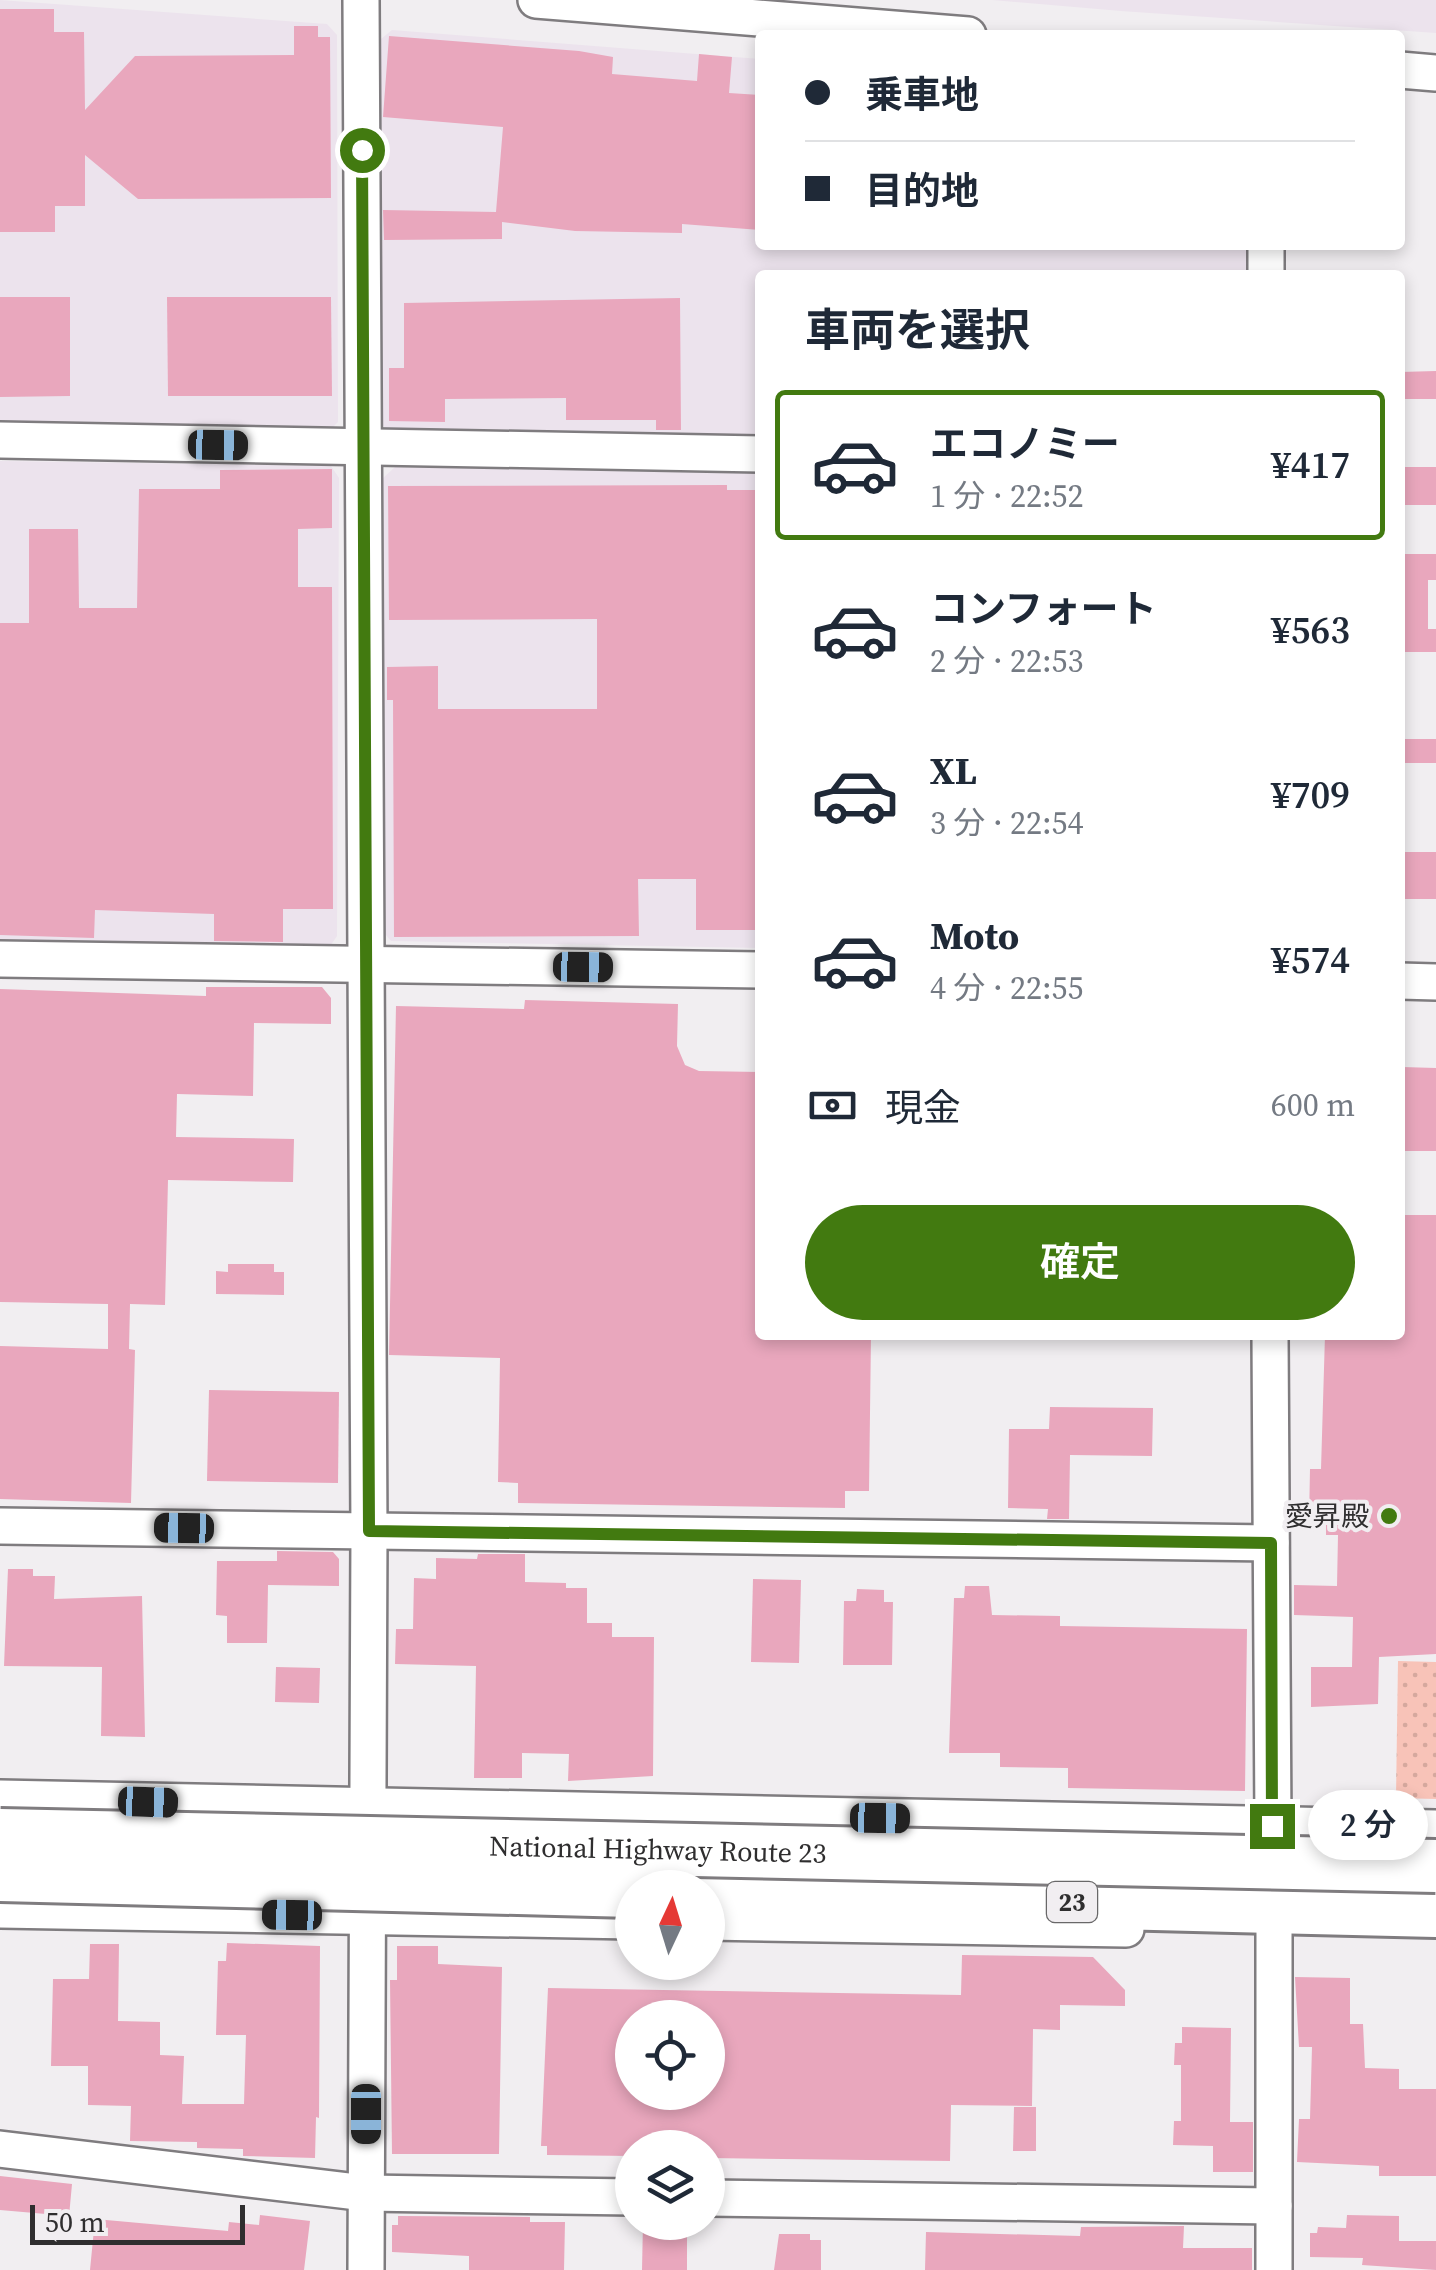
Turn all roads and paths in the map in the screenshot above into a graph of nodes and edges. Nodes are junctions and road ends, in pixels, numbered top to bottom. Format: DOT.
graph roads {
  1 [pos="361,0"];
  2 [pos="536,0"];
  3 [pos="906,30"];
  4 [pos="1405,70"];
  5 [pos="1436,73"];
  6 [pos="0,440"];
  7 [pos="364,448"];
  8 [pos="755,454"];
  9 [pos="0,958"];
  10 [pos="365,964"];
  11 [pos="755,970"];
  12 [pos="1405,981"];
  13 [pos="1436,982"];
  14 [pos="1270,1340"];
  15 [pos="0,1526"];
  16 [pos="369,1531"];
  17 [pos="1271,1543"];
  18 [pos="0,1798"];
  19 [pos="369,1807"];
  20 [pos="1272,1826"];
  21 [pos="1436,1828"];
  22 [pos="0,1834"];
  23 [pos="1436,1866"];
  24 [pos="0,1874"];
  25 [pos="615,1891"];
  26 [pos="725,1892"];
  27 [pos="0,1910"];
  28 [pos="1436,1911"];
  29 [pos="366,1916"];
  30 [pos="615,1921"];
  31 [pos="725,1922"];
  32 [pos="1274,1932"];
  33 [pos="1436,1932"];
  34 [pos="0,2149"];
  35 [pos="366,2193"];
  36 [pos="615,2197"];
  37 [pos="725,2198"];
  38 [pos="1274,2206"];
  39 [pos="366,2270"];
  40 [pos="1274,2270"];
  1 -- 7 [label="street"];
  2 -- 3 [label="street"];
  4 -- 5 [label="street"];
  6 -- 7 [label="street"];
  7 -- 8 [label="street"];
  7 -- 10 [label="street"];
  9 -- 10 [label="street"];
  10 -- 11 [label="street"];
  10 -- 16 [label="street"];
  12 -- 13 [label="street"];
  14 -- 17 [label="street"];
  15 -- 16 [label="street"];
  16 -- 17 [label="street"];
  16 -- 19 [label="street"];
  17 -- 20 [label="street"];
  18 -- 19 [label="street"];
  19 -- 20 [label="street"];
  19 -- 29 [label="street"];
  20 -- 21 [label="street"];
  22 -- 23 [label="highway, National Highway Route 23 / 23, bridge"];
  24 -- 25 [label="highway, National Highway Route 23, bridge"];
  26 -- 28 [label="highway, National Highway Route 23 / 23"];
  27 -- 29 [label="street"];
  29 -- 30 [label="street"];
  29 -- 35 [label="street"];
  31 -- 32 [label="street"];
  32 -- 33 [label="street"];
  32 -- 38 [label="street"];
  34 -- 35 [label="street"];
  35 -- 36 [label="street"];
  35 -- 39 [label="street"];
  37 -- 38 [label="street"];
  38 -- 40 [label="street"];
}
